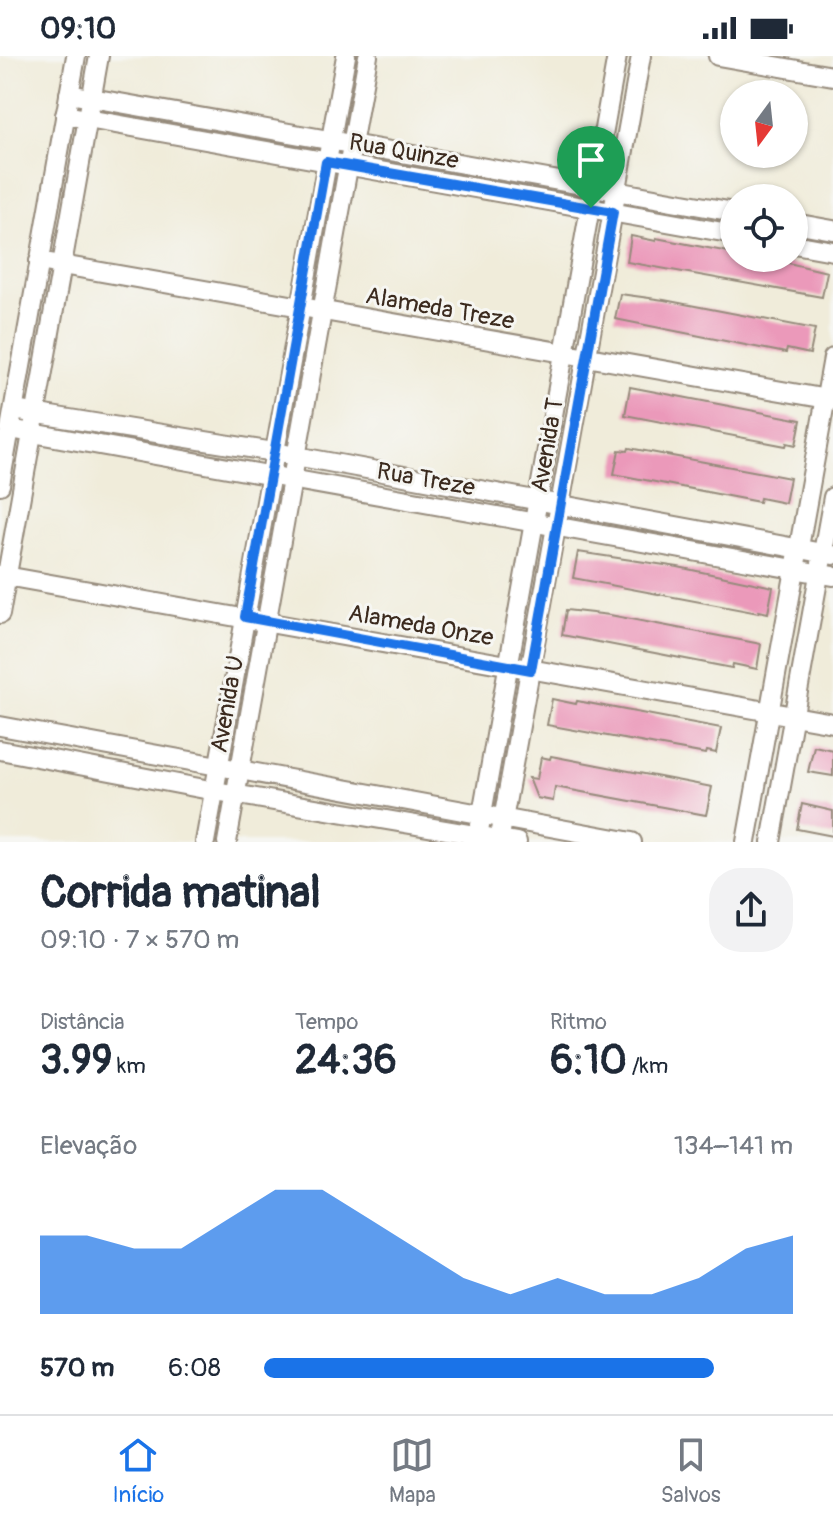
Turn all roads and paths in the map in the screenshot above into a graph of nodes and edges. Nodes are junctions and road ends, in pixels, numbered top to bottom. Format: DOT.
graph roads {
  1 [pos="76,56"];
  2 [pos="99,56"];
  3 [pos="346,56"];
  4 [pos="368,56"];
  5 [pos="617,56"];
  6 [pos="641,56"];
  7 [pos="718,56"];
  8 [pos="833,76"];
  9 [pos="69,94"];
  10 [pos="91,98"];
  11 [pos="65,115"];
  12 [pos="87,119"];
  13 [pos="330,140"];
  14 [pos="352,144"];
  15 [pos="326,162"];
  16 [pos="348,166"];
  17 [pos="595,187"];
  18 [pos="618,191"];
  19 [pos="591,208"];
  20 [pos="720,209"];
  21 [pos="613,212"];
  22 [pos="808,226"];
  23 [pos="833,230"];
  24 [pos="720,231"];
  25 [pos="808,247"];
  26 [pos="833,251"];
  27 [pos="39,261"];
  28 [pos="61,265"];
  29 [pos="300,307"];
  30 [pos="322,311"];
  31 [pos="565,355"];
  32 [pos="587,358"];
  33 [pos="833,358"];
  34 [pos="829,400"];
  35 [pos="14,410"];
  36 [pos="35,414"];
  37 [pos="10,429"];
  38 [pos="32,433"];
  39 [pos="274,452"];
  40 [pos="296,456"];
  41 [pos="270,475"];
  42 [pos="292,479"];
  43 [pos="0,485"];
  44 [pos="833,497"];
  45 [pos="538,502"];
  46 [pos="560,505"];
  47 [pos="535,524"];
  48 [pos="556,528"];
  49 [pos="799,548"];
  50 [pos="828,554"];
  51 [pos="796,569"];
  52 [pos="826,575"];
  53 [pos="3,576"];
  54 [pos="0,614"];
  55 [pos="245,617"];
  56 [pos="267,622"];
  57 [pos="509,666"];
  58 [pos="531,670"];
  59 [pos="770,711"];
  60 [pos="794,716"];
  61 [pos="833,723"];
  62 [pos="0,726"];
  63 [pos="0,750"];
  64 [pos="219,767"];
  65 [pos="239,770"];
  66 [pos="215,791"];
  67 [pos="236,795"];
  68 [pos="482,816"];
  69 [pos="504,819"];
  70 [pos="478,839"];
  71 [pos="506,841"];
  72 [pos="205,842"];
  73 [pos="227,842"];
  74 [pos="632,842"];
  75 [pos="746,842"];
  76 [pos="771,842"];
  1 -- 9 [label="street"];
  2 -- 10 [label="street"];
  3 -- 13 [label="street, Avenida U"];
  4 -- 14 [label="street, Avenida U"];
  5 -- 17 [label="street, Avenida T"];
  6 -- 18 [label="street, Avenida T"];
  7 -- 8 [label="street"];
  9 -- 10 [label="street, Rua Quinze"];
  9 -- 11 [label="street"];
  10 -- 12 [label="street"];
  10 -- 13 [label="street, Rua Quinze"];
  11 -- 12 [label="street, Rua Quinze"];
  11 -- 27 [label="street"];
  12 -- 15 [label="street, Rua Quinze"];
  12 -- 28 [label="street"];
  13 -- 14 [label="street, Rua Quinze"];
  13 -- 15 [label="street, Avenida U"];
  14 -- 16 [label="street, Avenida U"];
  14 -- 17 [label="street, Rua Quinze"];
  15 -- 16 [label="street, Rua Quinze"];
  15 -- 29 [label="street, Avenida U"];
  16 -- 19 [label="street, Rua Quinze"];
  16 -- 30 [label="street, Avenida U"];
  17 -- 18 [label="street, Rua Quinze"];
  17 -- 19 [label="street, Avenida T"];
  18 -- 20 [label="street, Rua Quinze"];
  18 -- 21 [label="street, Avenida T"];
  19 -- 21 [label="street, Rua Quinze"];
  19 -- 31 [label="street, Avenida T"];
  21 -- 24 [label="street, Rua Quinze"];
  21 -- 32 [label="street, Avenida T"];
  22 -- 23 [label="street"];
  25 -- 26 [label="street"];
  27 -- 28 [label="street, Alameda Treze"];
  27 -- 35 [label="street"];
  28 -- 29 [label="street, Alameda Treze"];
  28 -- 36 [label="street"];
  29 -- 30 [label="street, Alameda Treze"];
  29 -- 39 [label="street, Avenida U"];
  30 -- 31 [label="street, Alameda Treze"];
  30 -- 40 [label="street, Avenida U"];
  31 -- 32 [label="street, Alameda Treze"];
  31 -- 45 [label="street, Avenida T"];
  32 -- 34 [label="street, Alameda Treze"];
  32 -- 46 [label="street, Avenida T"];
  33 -- 34 [label="street"];
  34 -- 49 [label="street"];
  35 -- 36 [label="street, Rua Treze"];
  35 -- 37 [label="street"];
  36 -- 38 [label="street"];
  36 -- 39 [label="street, Rua Treze"];
  37 -- 38 [label="street, Rua Treze"];
  37 -- 43 [label="street"];
  38 -- 41 [label="street, Rua Treze"];
  38 -- 53 [label="street"];
  39 -- 40 [label="street, Rua Treze"];
  39 -- 41 [label="street, Avenida U"];
  40 -- 42 [label="street, Avenida U"];
  40 -- 45 [label="street, Rua Treze"];
  41 -- 42 [label="street, Rua Treze"];
  41 -- 55 [label="street, Avenida U"];
  42 -- 47 [label="street, Rua Treze"];
  42 -- 56 [label="street, Avenida U"];
  44 -- 50 [label="street"];
  45 -- 46 [label="street, Rua Treze"];
  45 -- 47 [label="street, Avenida T"];
  46 -- 48 [label="street, Avenida T"];
  46 -- 49 [label="street, Rua Treze"];
  47 -- 48 [label="street, Rua Treze"];
  47 -- 57 [label="street, Avenida T"];
  48 -- 51 [label="street, Rua Treze"];
  48 -- 58 [label="street, Avenida T"];
  49 -- 50 [label="street, Rua Treze"];
  49 -- 51 [label="street"];
  50 -- 52 [label="street"];
  51 -- 52 [label="street, Rua Treze"];
  51 -- 59 [label="street"];
  52 -- 60 [label="street"];
  53 -- 54 [label="street"];
  53 -- 55 [label="street, Alameda Onze"];
  55 -- 56 [label="street, Alameda Onze"];
  55 -- 64 [label="street, Avenida U"];
  56 -- 57 [label="street, Alameda Onze"];
  56 -- 65 [label="street, Avenida U"];
  57 -- 58 [label="street, Alameda Onze"];
  57 -- 68 [label="street, Avenida T"];
  58 -- 59 [label="street, Alameda Onze"];
  58 -- 69 [label="street, Avenida T"];
  59 -- 60 [label="street, Alameda Onze"];
  59 -- 75 [label="street"];
  60 -- 61 [label="street, Alameda Onze"];
  60 -- 76 [label="street"];
  62 -- 64 [label="street"];
  63 -- 66 [label="street"];
  64 -- 65 [label="street"];
  64 -- 66 [label="street, Avenida U"];
  65 -- 67 [label="street, Avenida U"];
  65 -- 68 [label="street"];
  66 -- 67 [label="street"];
  66 -- 72 [label="street, Avenida U"];
  67 -- 70 [label="street"];
  67 -- 73 [label="street, Avenida U"];
  68 -- 69 [label="street"];
  68 -- 70 [label="street, Avenida T"];
  69 -- 71 [label="street, Avenida T"];
  69 -- 74 [label="street"];
  70 -- 71 [label="street"];
}
